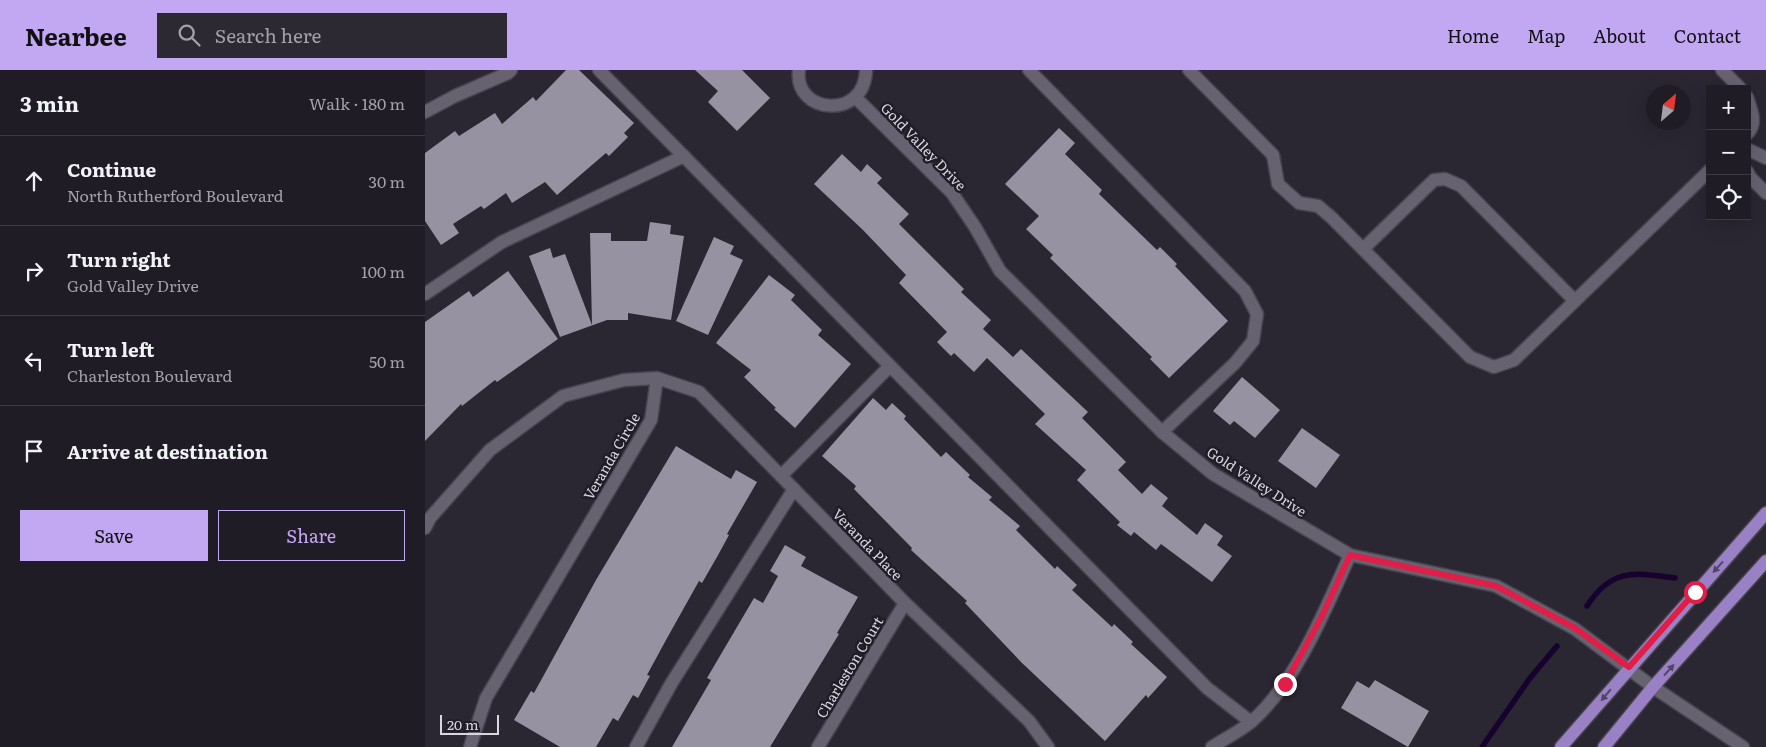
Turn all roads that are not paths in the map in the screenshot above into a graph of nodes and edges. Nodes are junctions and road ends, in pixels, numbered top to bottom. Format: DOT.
graph roads {
  1 [pos="511,70"];
  2 [pos="599,70"];
  3 [pos="799,70"];
  4 [pos="866,70"];
  5 [pos="1029,70"];
  6 [pos="1189,70"];
  7 [pos="1722,70"];
  8 [pos="1737,85"];
  9 [pos="855,97"];
  10 [pos="1751,110"];
  11 [pos="425,112"];
  12 [pos="1751,130"];
  13 [pos="1751,151"];
  14 [pos="684,156"];
  15 [pos="1766,158"];
  16 [pos="1706,174"];
  17 [pos="1749,175"];
  18 [pos="1766,193"];
  19 [pos="1363,249"];
  20 [pos="425,294"];
  21 [pos="1575,301"];
  22 [pos="890,366"];
  23 [pos="657,378"];
  24 [pos="1162,432"];
  25 [pos="781,476"];
  26 [pos="794,489"];
  27 [pos="1766,513"];
  28 [pos="427,521"];
  29 [pos="1350,555"];
  30 [pos="1766,561"];
  31 [pos="905,603"];
  32 [pos="1629,667"];
  33 [pos="1653,687"];
  34 [pos="1251,722"];
  35 [pos="470,747"];
  36 [pos="636,747"];
  37 [pos="818,747"];
  38 [pos="1048,747"];
  39 [pos="1212,747"];
  40 [pos="1561,747"];
  41 [pos="1604,747"];
  42 [pos="1743,747"];
  1 -- 11 [label="street"];
  2 -- 14 [label="street"];
  3 -- 9 [label="street"];
  4 -- 9 [label="street"];
  5 -- 24 [label="street"];
  6 -- 19 [label="street"];
  7 -- 8 [label="street"];
  9 -- 24 [label="street, Gold Valley Drive"];
  10 -- 12 [label="street"];
  13 -- 15 [label="street"];
  14 -- 20 [label="street"];
  14 -- 22 [label="street"];
  16 -- 21 [label="street"];
  17 -- 18 [label="street"];
  19 -- 21 [label="street"];
  19 -- 21 [label="street"];
  22 -- 25 [label="street"];
  22 -- 34 [label="street"];
  23 -- 25 [label="street, Veranda Place"];
  23 -- 28 [label="street"];
  23 -- 35 [label="street, Veranda Circle"];
  24 -- 29 [label="street, Gold Valley Drive"];
  25 -- 26 [label="street, Veranda Place"];
  26 -- 31 [label="street, Veranda Place"];
  26 -- 36 [label="street"];
  27 -- 32 [label="main road, one-way"];
  29 -- 32 [label="street, Gold Valley Drive"];
  29 -- 34 [label="street"];
  33 -- 30 [label="main road, one-way"];
  31 -- 37 [label="street, Charleston Court"];
  31 -- 38 [label="street, Veranda Place"];
  32 -- 33 [label="street, Gold Valley Drive"];
  32 -- 40 [label="main road, one-way"];
  33 -- 41 [label="main road"];
  33 -- 42 [label="street, Gold Valley Drive"];
  34 -- 39 [label="street"];
}
